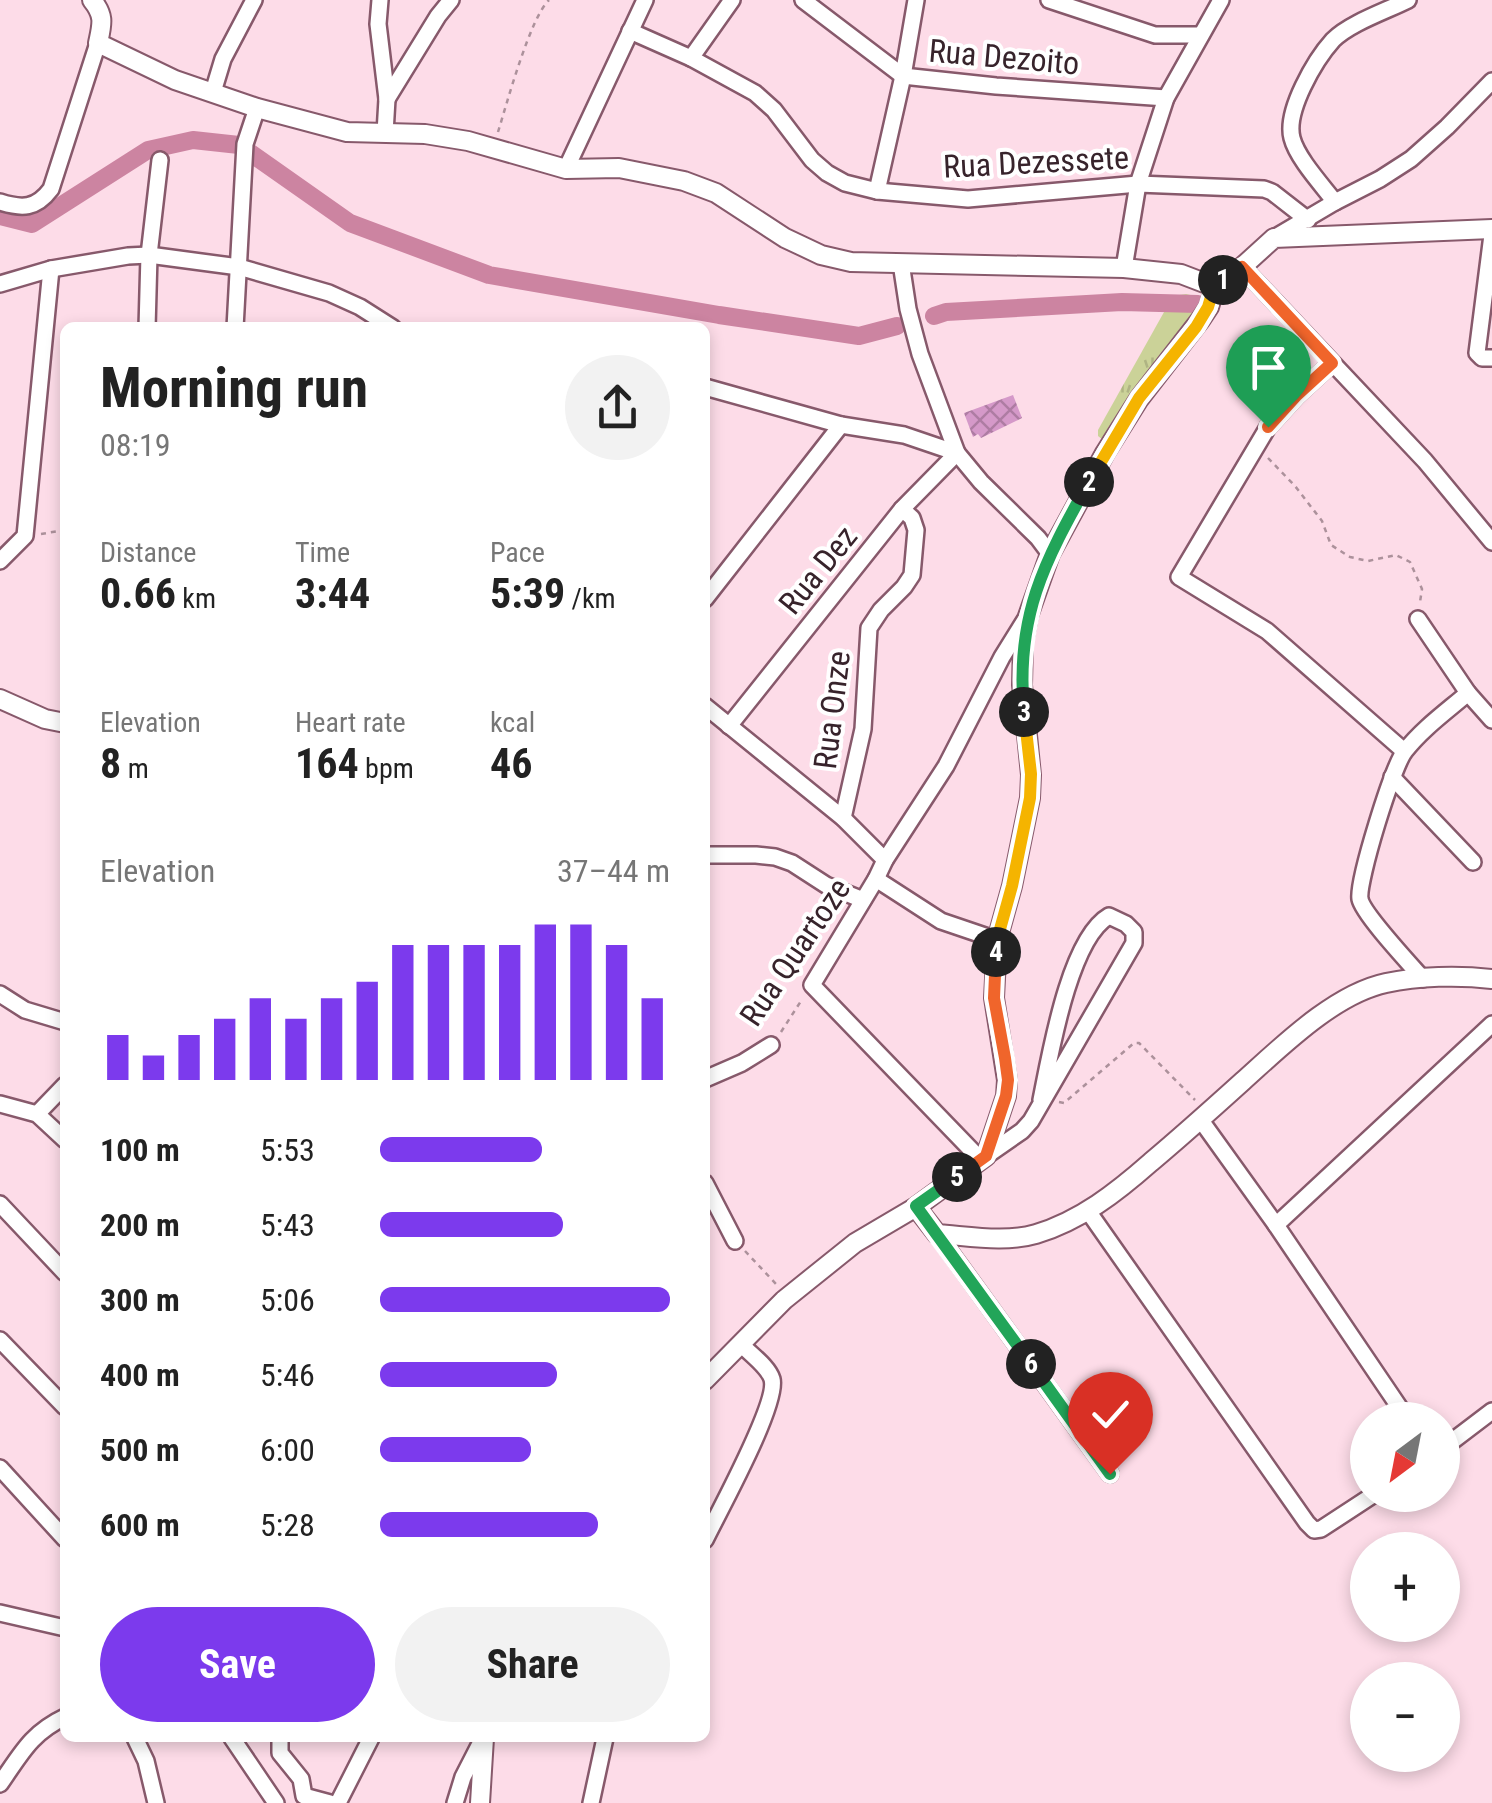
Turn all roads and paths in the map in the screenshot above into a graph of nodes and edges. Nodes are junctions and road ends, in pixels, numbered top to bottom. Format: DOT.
graph roads {
  1 [pos="92,0"];
  2 [pos="254,0"];
  3 [pos="380,0"];
  4 [pos="451,0"];
  5 [pos="549,0"];
  6 [pos="645,0"];
  7 [pos="732,0"];
  8 [pos="803,0"];
  9 [pos="916,0"];
  10 [pos="1049,0"];
  11 [pos="1221,0"];
  12 [pos="1408,0"];
  13 [pos="630,31"];
  14 [pos="1202,35"];
  15 [pos="98,44"];
  16 [pos="690,58"];
  17 [pos="903,76"];
  18 [pos="1492,80"];
  19 [pos="212,92"];
  20 [pos="1166,98"];
  21 [pos="387,99"];
  22 [pos="257,108"];
  23 [pos="386,133"];
  24 [pos="493,148"];
  25 [pos="160,160"];
  26 [pos="566,169"];
  27 [pos="1138,184"];
  28 [pos="876,191"];
  29 [pos="0,202"];
  30 [pos="1335,202"];
  31 [pos="1308,220"];
  32 [pos="1492,232"];
  33 [pos="1274,238"];
  34 [pos="149,255"];
  35 [pos="900,263"];
  36 [pos="239,267"];
  37 [pos="1242,267"];
  38 [pos="1124,268"];
  39 [pos="51,269"];
  40 [pos="0,284"];
  41 [pos="1214,287"];
  42 [pos="147,322"];
  43 [pos="235,322"];
  44 [pos="383,322"];
  45 [pos="1486,357"];
  46 [pos="1332,363"];
  47 [pos="710,388"];
  48 [pos="841,425"];
  49 [pos="1256,446"];
  50 [pos="957,453"];
  51 [pos="902,509"];
  52 [pos="60,531"];
  53 [pos="24,536"];
  54 [pos="1492,542"];
  55 [pos="1050,554"];
  56 [pos="0,561"];
  57 [pos="710,593"];
  58 [pos="1028,616"];
  59 [pos="1418,619"];
  60 [pos="1468,693"];
  61 [pos="0,699"];
  62 [pos="710,710"];
  63 [pos="1492,720"];
  64 [pos="60,722"];
  65 [pos="729,726"];
  66 [pos="1404,752"];
  67 [pos="1392,777"];
  68 [pos="843,818"];
  69 [pos="710,855"];
  70 [pos="885,860"];
  71 [pos="1473,862"];
  72 [pos="876,880"];
  73 [pos="863,900"];
  74 [pos="997,940"];
  75 [pos="1422,979"];
  76 [pos="1492,979"];
  77 [pos="812,985"];
  78 [pos="0,994"];
  79 [pos="60,1020"];
  80 [pos="1492,1024"];
  81 [pos="771,1045"];
  82 [pos="710,1077"];
  83 [pos="60,1091"];
  84 [pos="1041,1100"];
  85 [pos="0,1104"];
  86 [pos="37,1114"];
  87 [pos="1200,1119"];
  88 [pos="60,1135"];
  89 [pos="983,1158"];
  90 [pos="710,1192"];
  91 [pos="0,1204"];
  92 [pos="916,1206"];
  93 [pos="1088,1211"];
  94 [pos="1276,1225"];
  95 [pos="937,1234"];
  96 [pos="736,1241"];
  97 [pos="60,1269"];
  98 [pos="784,1300"];
  99 [pos="0,1340"];
  100 [pos="740,1344"];
  101 [pos="710,1375"];
  102 [pos="60,1402"];
  103 [pos="1396,1402"];
  104 [pos="1492,1411"];
  105 [pos="1460,1435"];
  106 [pos="0,1468"];
  107 [pos="1110,1474"];
  108 [pos="1350,1510"];
  109 [pos="710,1530"];
  110 [pos="60,1533"];
  111 [pos="0,1613"];
  112 [pos="60,1627"];
  113 [pos="60,1719"];
  114 [pos="139,1742"];
  115 [pos="235,1742"];
  116 [pos="280,1742"];
  117 [pos="369,1742"];
  118 [pos="481,1742"];
  119 [pos="483,1742"];
  120 [pos="605,1742"];
  121 [pos="0,1784"];
  122 [pos="297,1800"];
  123 [pos="156,1803"];
  124 [pos="276,1803"];
  125 [pos="330,1803"];
  126 [pos="338,1803"];
  127 [pos="455,1803"];
  128 [pos="480,1803"];
  129 [pos="591,1803"];
  1 -- 15 [label="street"];
  2 -- 19 [label="street"];
  3 -- 21 [label="street"];
  4 -- 21 [label="street"];
  5 -- 24 [label="path"];
  6 -- 13 [label="street"];
  7 -- 16 [label="street"];
  8 -- 17 [label="street, Rua Dezoito"];
  9 -- 17 [label="street"];
  10 -- 14 [label="street"];
  11 -- 14 [label="street"];
  12 -- 30 [label="street"];
  13 -- 16 [label="street, Rua Dezessete"];
  13 -- 26 [label="street"];
  14 -- 20 [label="street"];
  15 -- 19 [label="street"];
  15 -- 29 [label="street"];
  16 -- 28 [label="street, Rua Dezessete"];
  17 -- 20 [label="street, Rua Dezoito"];
  17 -- 28 [label="street"];
  18 -- 30 [label="street"];
  19 -- 22 [label="street"];
  20 -- 27 [label="street"];
  21 -- 23 [label="street"];
  22 -- 23 [label="street"];
  22 -- 36 [label="street"];
  23 -- 24 [label="street"];
  24 -- 26 [label="street"];
  25 -- 34 [label="street"];
  26 -- 35 [label="street"];
  27 -- 28 [label="street, Rua Dezessete"];
  27 -- 31 [label="street, Rua Dezessete"];
  27 -- 38 [label="street"];
  30 -- 31 [label="street"];
  31 -- 33 [label="street"];
  32 -- 33 [label="street"];
  32 -- 45 [label="street"];
  33 -- 37 [label="street"];
  34 -- 36 [label="street"];
  34 -- 39 [label="street"];
  34 -- 42 [label="street"];
  35 -- 38 [label="street"];
  35 -- 50 [label="street"];
  36 -- 43 [label="street"];
  36 -- 44 [label="street"];
  37 -- 41 [label="street"];
  37 -- 46 [label="street"];
  38 -- 41 [label="street"];
  39 -- 40 [label="street"];
  39 -- 53 [label="street"];
  41 -- 55 [label="street"];
  46 -- 49 [label="street"];
  46 -- 54 [label="street"];
  47 -- 48 [label="street"];
  48 -- 50 [label="street"];
  48 -- 57 [label="street"];
  49 -- 59 [label="path"];
  49 -- 66 [label="street"];
  50 -- 51 [label="street, Rua Dez"];
  50 -- 55 [label="street"];
  51 -- 65 [label="street, Rua Dez"];
  51 -- 68 [label="street, Rua Onze"];
  52 -- 53 [label="path"];
  53 -- 56 [label="street"];
  55 -- 58 [label="street"];
  58 -- 70 [label="street, Rua Quartoze"];
  58 -- 74 [label="street"];
  59 -- 60 [label="street"];
  60 -- 63 [label="street"];
  60 -- 66 [label="street"];
  61 -- 64 [label="street"];
  62 -- 65 [label="street"];
  65 -- 68 [label="street"];
  66 -- 67 [label="street"];
  67 -- 71 [label="street"];
  67 -- 75 [label="street"];
  68 -- 70 [label="street"];
  69 -- 73 [label="street"];
  70 -- 72 [label="street, Rua Quartoze"];
  72 -- 73 [label="street, Rua Quartoze"];
  72 -- 74 [label="street"];
  73 -- 77 [label="street, Rua Quartoze"];
  74 -- 89 [label="street"];
  75 -- 76 [label="street"];
  75 -- 87 [label="street"];
  77 -- 81 [label="path, Rua Quartoze"];
  77 -- 89 [label="street"];
  78 -- 79 [label="street"];
  80 -- 94 [label="street"];
  81 -- 82 [label="street, Rua Quartoze"];
  83 -- 86 [label="street"];
  84 -- 84 [label="street"];
  84 -- 87 [label="path"];
  84 -- 89 [label="street"];
  85 -- 86 [label="street"];
  86 -- 88 [label="street"];
  87 -- 93 [label="street"];
  87 -- 94 [label="street"];
  89 -- 92 [label="street"];
  90 -- 96 [label="street"];
  91 -- 97 [label="street"];
  92 -- 95 [label="street"];
  92 -- 98 [label="street"];
  93 -- 95 [label="street"];
  93 -- 108 [label="street"];
  94 -- 103 [label="street"];
  95 -- 107 [label="street"];
  96 -- 98 [label="path"];
  98 -- 100 [label="street"];
  99 -- 102 [label="street"];
  100 -- 101 [label="street"];
  100 -- 109 [label="street"];
  104 -- 105 [label="street"];
  106 -- 110 [label="street"];
  111 -- 112 [label="street"];
  113 -- 121 [label="street"];
  114 -- 123 [label="street"];
  115 -- 124 [label="street"];
  116 -- 122 [label="street"];
  117 -- 126 [label="street"];
  118 -- 127 [label="street"];
  119 -- 128 [label="street"];
  120 -- 129 [label="street"];
  122 -- 125 [label="street"];
}
